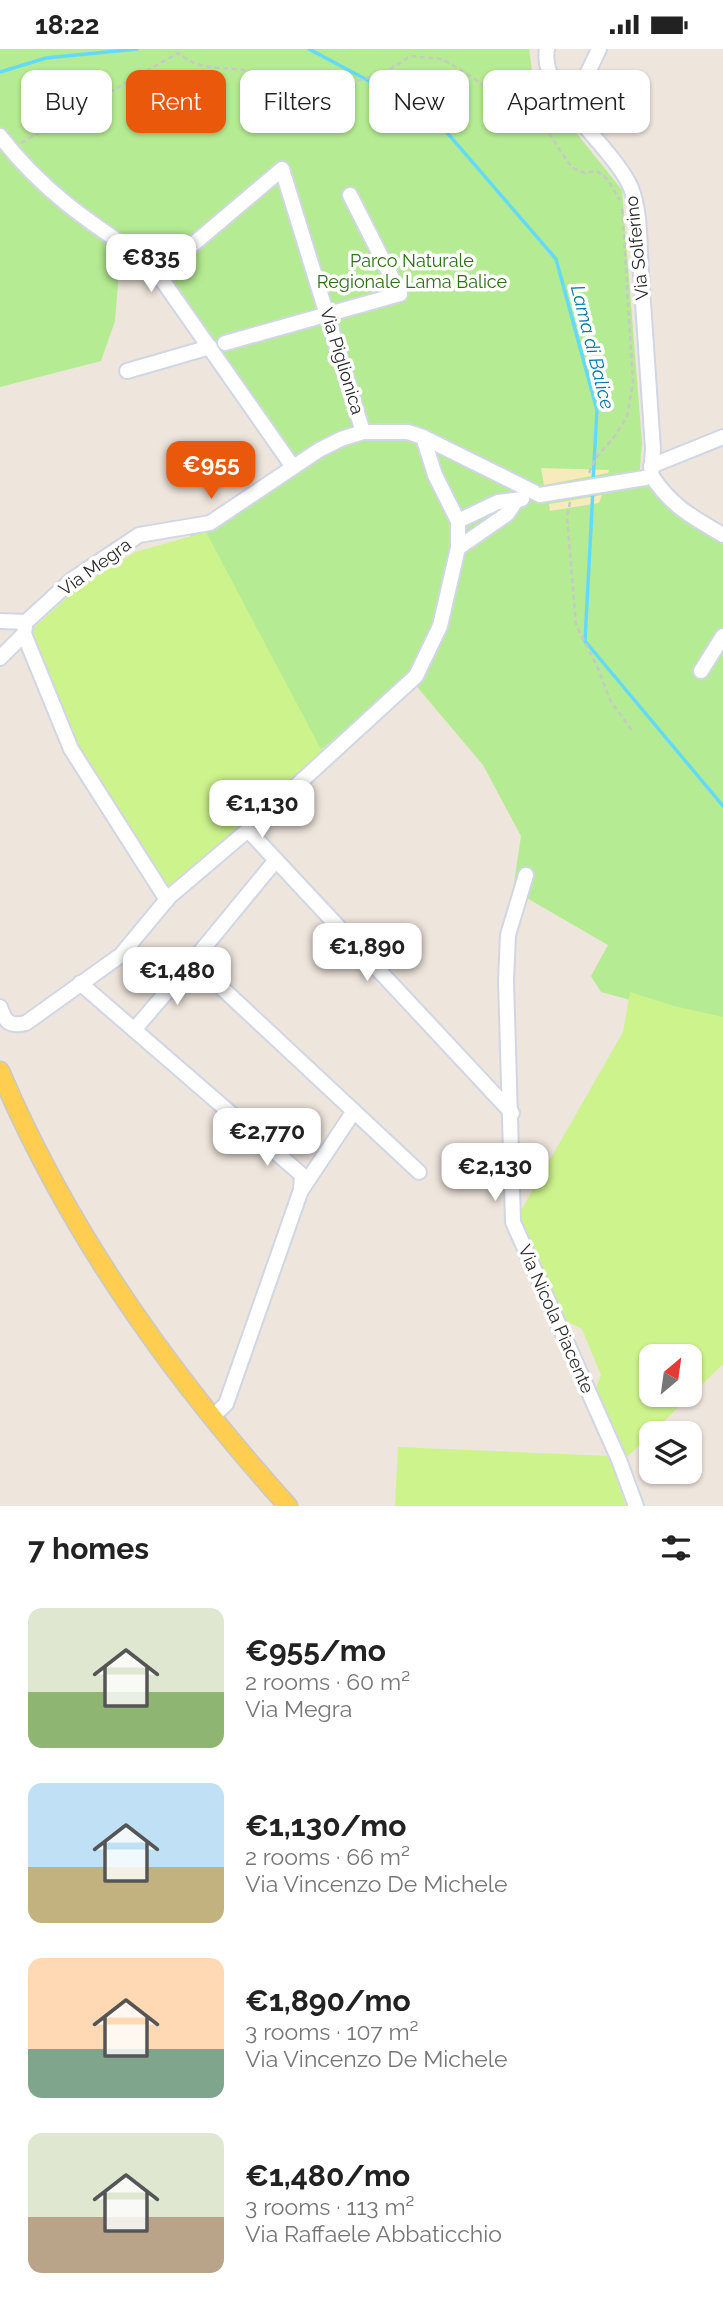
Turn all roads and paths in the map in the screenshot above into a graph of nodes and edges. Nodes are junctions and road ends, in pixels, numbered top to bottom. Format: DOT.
graph roads {
  1 [pos="547,49"];
  2 [pos="599,49"];
  3 [pos="548,70"];
  4 [pos="589,70"];
  5 [pos="592,133"];
  6 [pos="0,135"];
  7 [pos="10,149"];
  8 [pos="350,195"];
  9 [pos="158,274"];
  10 [pos="328,313"];
  11 [pos="218,345"];
  12 [pos="127,371"];
  13 [pos="363,432"];
  14 [pos="423,437"];
  15 [pos="723,437"];
  16 [pos="293,467"];
  17 [pos="589,473"];
  18 [pos="649,473"];
  19 [pos="540,495"];
  20 [pos="516,501"];
  21 [pos="569,503"];
  22 [pos="458,521"];
  23 [pos="723,535"];
  24 [pos="458,548"];
  25 [pos="0,621"];
  26 [pos="25,628"];
  27 [pos="723,636"];
  28 [pos="0,658"];
  29 [pos="701,671"];
  30 [pos="633,732"];
  31 [pos="248,830"];
  32 [pos="276,860"];
  33 [pos="526,875"];
  34 [pos="167,900"];
  35 [pos="193,961"];
  36 [pos="80,983"];
  37 [pos="0,1007"];
  38 [pos="134,1030"];
  39 [pos="0,1071"];
  40 [pos="354,1111"];
  41 [pos="512,1113"];
  42 [pos="419,1172"];
  43 [pos="302,1190"];
  44 [pos="211,1418"];
  45 [pos="288,1506"];
  46 [pos="636,1506"];
  1 -- 3 [label="street, Via Solferino"];
  2 -- 4 [label="street"];
  5 -- 18 [label="street, Via Solferino"];
  6 -- 7 [label="street"];
  7 -- 9 [label="street"];
  7 -- 17 [label="path"];
  8 -- 10 [label="street"];
  9 -- 10 [label="street, Via Piglionica"];
  9 -- 11 [label="street"];
  10 -- 11 [label="street"];
  10 -- 13 [label="street, Via Piglionica"];
  11 -- 12 [label="street"];
  11 -- 16 [label="street"];
  13 -- 14 [label="street, Via Megra"];
  13 -- 16 [label="street, Via Megra"];
  14 -- 19 [label="street, Via Megra"];
  14 -- 22 [label="street"];
  15 -- 18 [label="street"];
  16 -- 26 [label="street, Via Megra"];
  18 -- 19 [label="street, bridge"];
  18 -- 23 [label="street"];
  19 -- 20 [label="street"];
  20 -- 22 [label="street"];
  20 -- 24 [label="street"];
  21 -- 30 [label="path"];
  22 -- 24 [label="street"];
  24 -- 31 [label="street"];
  25 -- 26 [label="street"];
  26 -- 28 [label="street, Via Megra"];
  26 -- 34 [label="street"];
  27 -- 29 [label="street"];
  31 -- 32 [label="street"];
  31 -- 34 [label="street"];
  32 -- 35 [label="street"];
  32 -- 41 [label="street"];
  33 -- 41 [label="street, Via Nicola Piacente"];
  34 -- 36 [label="street"];
  35 -- 38 [label="street"];
  35 -- 40 [label="street"];
  36 -- 37 [label="street"];
  36 -- 38 [label="street"];
  38 -- 43 [label="street"];
  39 -- 44 [label="main road"];
  40 -- 42 [label="street"];
  40 -- 43 [label="street"];
  41 -- 46 [label="street, Via Nicola Piacente"];
  43 -- 44 [label="street"];
  44 -- 45 [label="main road"];
}
